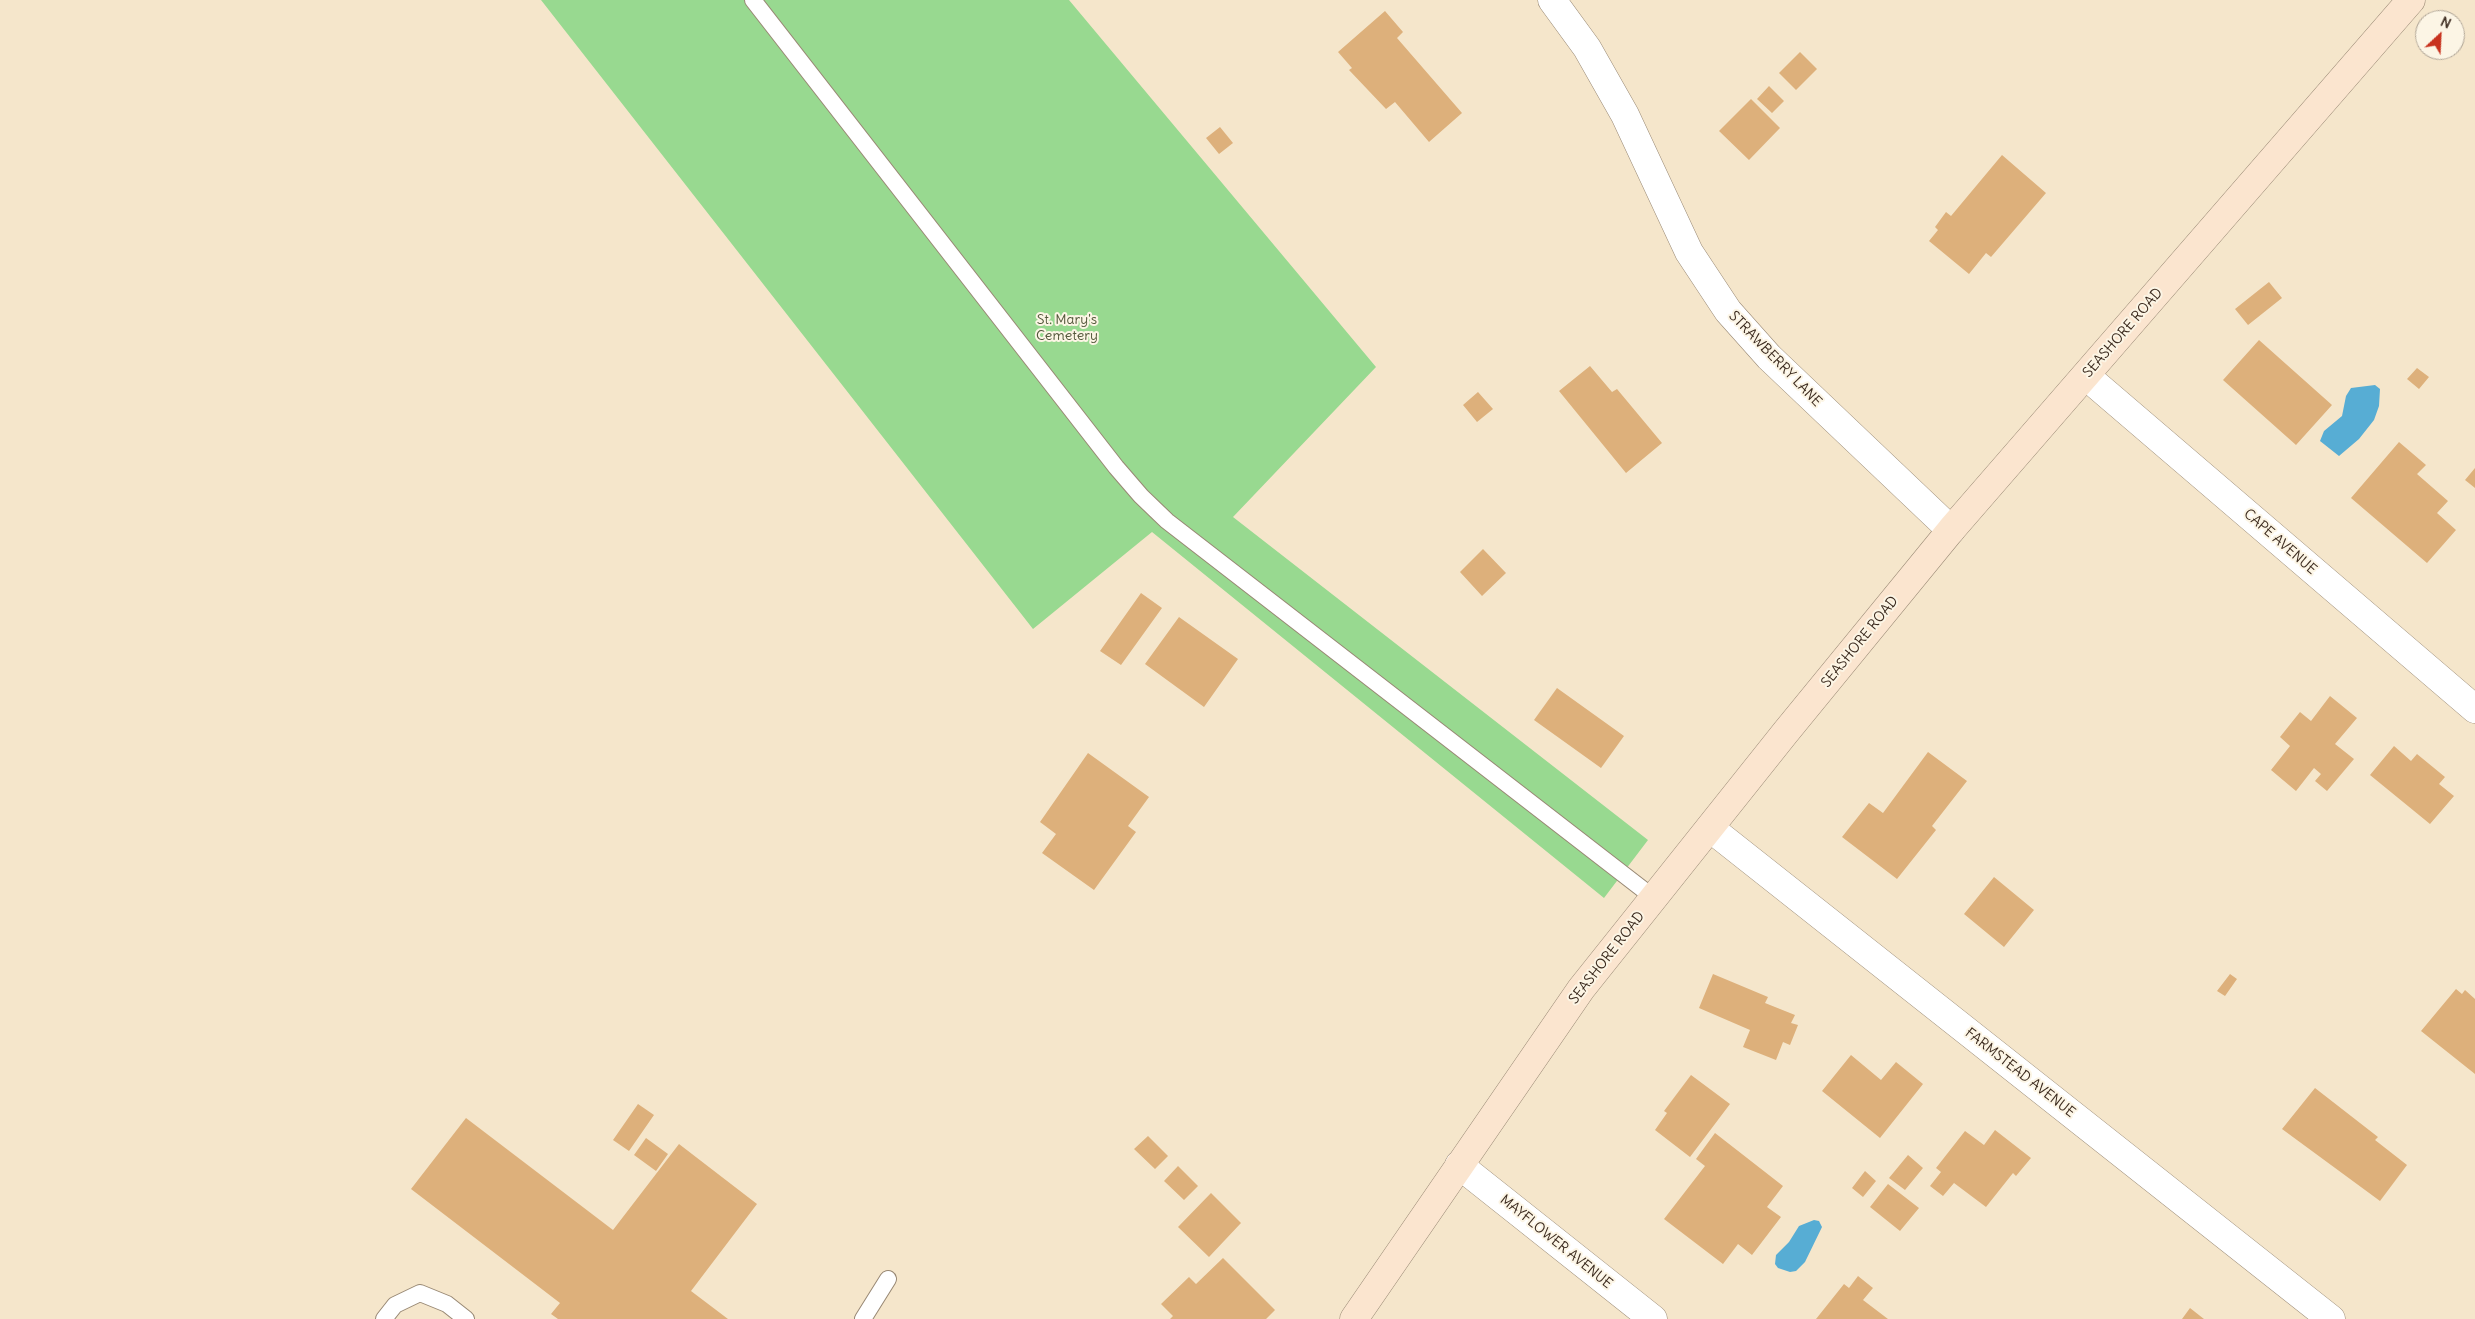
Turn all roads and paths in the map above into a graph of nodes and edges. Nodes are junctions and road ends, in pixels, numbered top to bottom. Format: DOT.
graph roads {
  1 [pos="753,0"];
  2 [pos="1552,0"];
  3 [pos="2411,0"];
  4 [pos="2086,376"];
  5 [pos="1950,530"];
  6 [pos="2475,709"];
  7 [pos="1710,828"];
  8 [pos="1654,898"];
  9 [pos="1459,1165"];
  10 [pos="888,1279"];
  11 [pos="384,1319"];
  12 [pos="466,1319"];
  13 [pos="863,1319"];
  14 [pos="1354,1319"];
  15 [pos="1653,1319"];
  16 [pos="2331,1319"];
  1 -- 8 [label="lane"];
  2 -- 5 [label="street, STRAWBERRY LANE"];
  3 -- 4 [label="main road, SEASHORE ROAD"];
  4 -- 5 [label="main road, SEASHORE ROAD"];
  4 -- 6 [label="street, CAPE AVENUE"];
  5 -- 7 [label="main road, SEASHORE ROAD"];
  7 -- 8 [label="main road, SEASHORE ROAD"];
  7 -- 16 [label="street, FARMSTEAD AVENUE"];
  8 -- 9 [label="main road, SEASHORE ROAD"];
  9 -- 14 [label="main road, SEASHORE ROAD"];
  9 -- 15 [label="street, MAYFLOWER AVENUE"];
  10 -- 13 [label="lane"];
  11 -- 12 [label="lane"];
}
